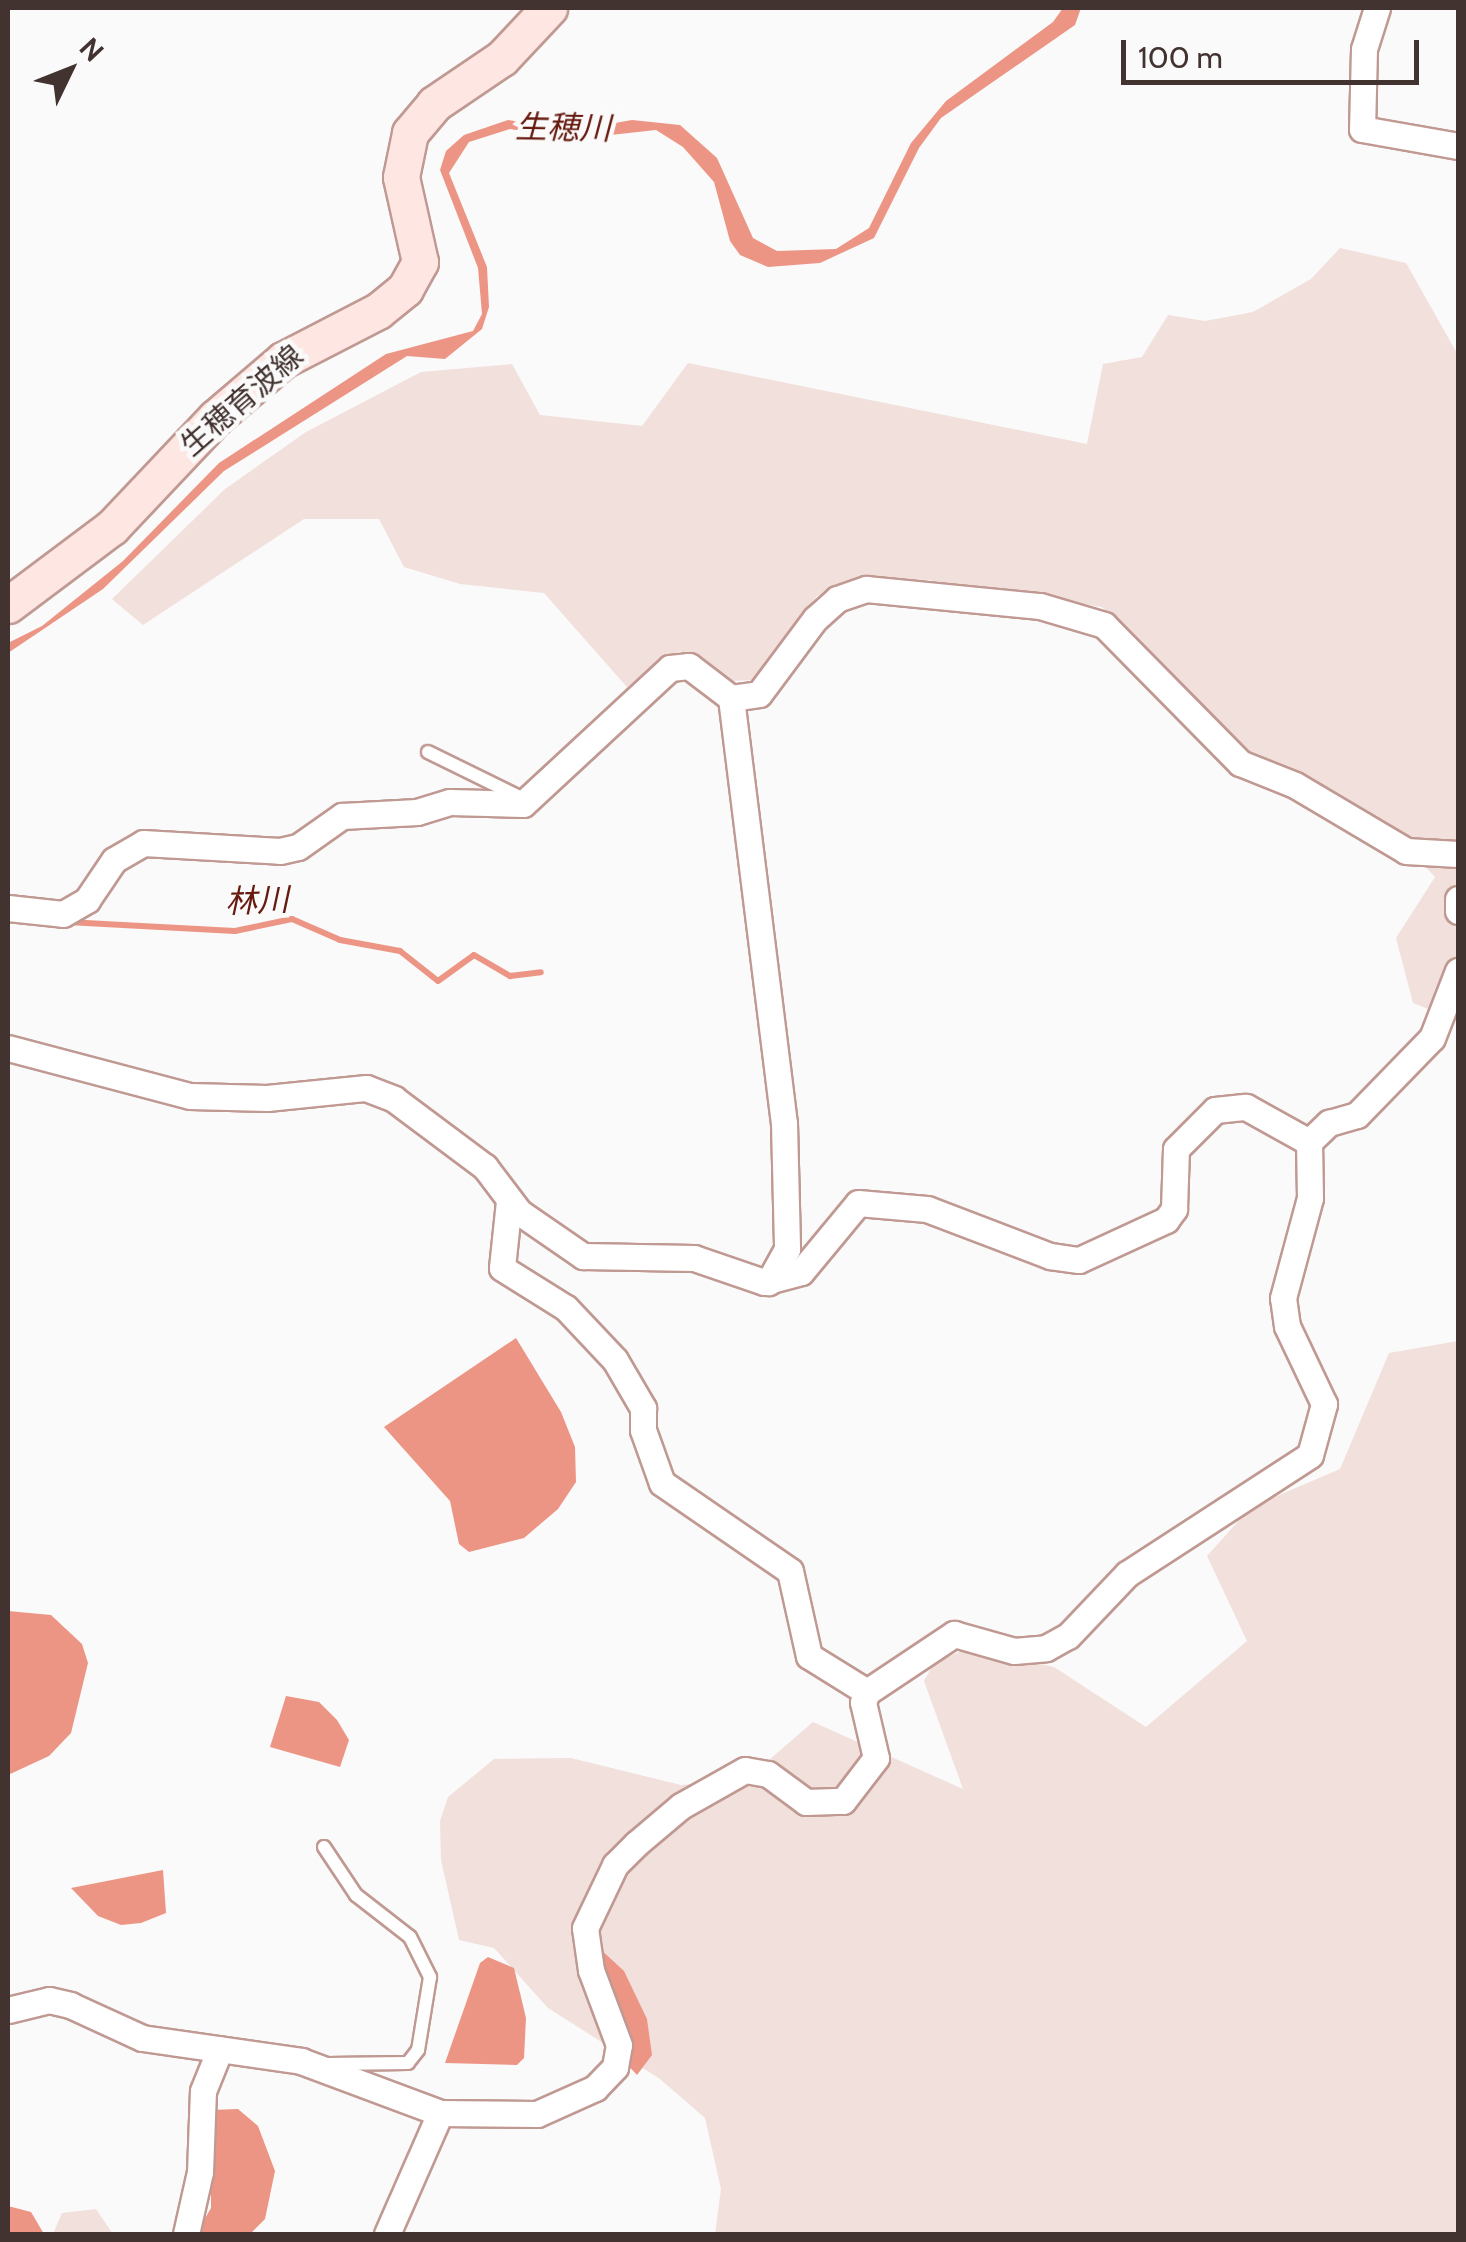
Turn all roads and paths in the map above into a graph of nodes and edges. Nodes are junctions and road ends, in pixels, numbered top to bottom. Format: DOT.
graph roads {
  1 [pos="550,8"];
  2 [pos="1377,8"];
  3 [pos="1458,146"];
  4 [pos="8,606"];
  5 [pos="731,698"];
  6 [pos="428,752"];
  7 [pos="528,801"];
  8 [pos="1458,854"];
  9 [pos="1458,900"];
  10 [pos="8,908"];
  11 [pos="1458,911"];
  12 [pos="1458,971"];
  13 [pos="8,1048"];
  14 [pos="1309,1142"];
  15 [pos="509,1201"];
  16 [pos="769,1282"];
  17 [pos="867,1692"];
  18 [pos="324,1847"];
  19 [pos="8,2010"];
  20 [pos="85,2012"];
  21 [pos="8,2028"];
  22 [pos="220,2048"];
  23 [pos="315,2066"];
  24 [pos="440,2114"];
  25 [pos="186,2234"];
  26 [pos="387,2234"];
  1 -- 4 [label="main road, 生穂育波線"];
  2 -- 3 [label="street"];
  5 -- 7 [label="street"];
  5 -- 8 [label="street"];
  5 -- 16 [label="street"];
  6 -- 7 [label="lane"];
  7 -- 10 [label="street"];
  9 -- 11 [label="street"];
  12 -- 14 [label="street"];
  13 -- 15 [label="street"];
  14 -- 16 [label="street"];
  14 -- 17 [label="street"];
  15 -- 16 [label="street"];
  15 -- 17 [label="street"];
  17 -- 24 [label="street"];
  18 -- 23 [label="lane"];
  19 -- 20 [label="street"];
  20 -- 21 [label="street"];
  20 -- 22 [label="street"];
  22 -- 23 [label="street"];
  22 -- 25 [label="street"];
  23 -- 24 [label="street"];
  24 -- 26 [label="street"];
}
